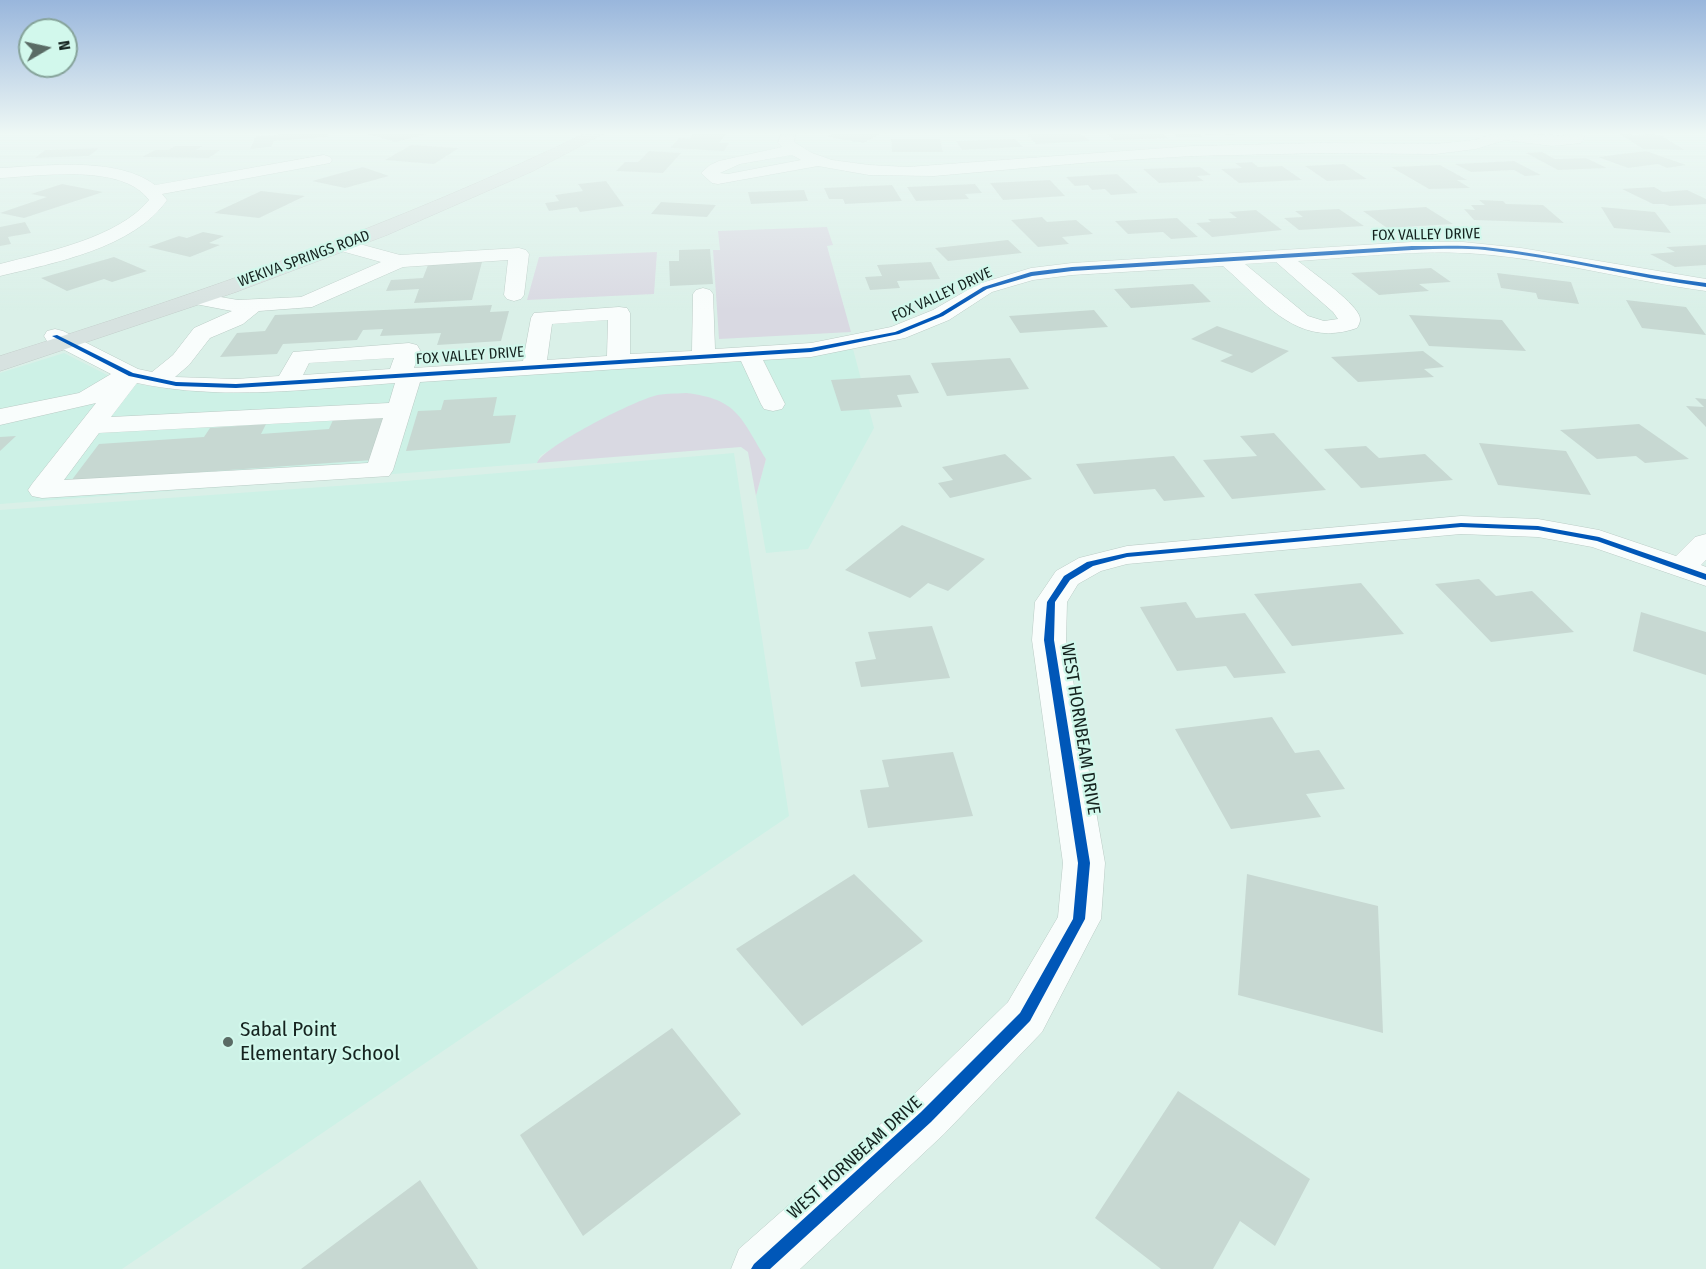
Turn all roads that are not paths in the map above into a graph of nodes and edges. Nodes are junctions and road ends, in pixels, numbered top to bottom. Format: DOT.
graph roads {
  1 [pos="154,191"];
  2 [pos="454,191"];
  3 [pos="476,191"];
  4 [pos="341,245"];
  5 [pos="1280,256"];
  6 [pos="1228,260"];
  7 [pos="399,261"];
  8 [pos="0,270"];
  9 [pos="1706,285"];
  10 [pos="703,294"];
  11 [pos="514,295"];
  12 [pos="196,299"];
  13 [pos="252,306"];
  14 [pos="61,339"];
  15 [pos="0,354"];
  16 [pos="749,354"];
  17 [pos="704,357"];
  18 [pos="618,362"];
  19 [pos="0,364"];
  20 [pos="534,367"];
  21 [pos="130,375"];
  22 [pos="405,375"];
  23 [pos="157,380"];
  24 [pos="773,404"];
  25 [pos="398,410"];
  26 [pos="0,417"];
  27 [pos="92,426"];
  28 [pos="1698,563"];
  29 [pos="759,1269"];
  1 -- 8 [label="street"];
  2 -- 14 [label="main road, WEKIVA SPRINGS ROAD"];
  3 -- 4 [label="main road, WEKIVA SPRINGS ROAD"];
  4 -- 7 [label="street"];
  4 -- 12 [label="main road, WEKIVA SPRINGS ROAD"];
  5 -- 6 [label="street, FOX VALLEY DRIVE"];
  5 -- 6 [label="street"];
  5 -- 9 [label="street, FOX VALLEY DRIVE"];
  6 -- 16 [label="street, FOX VALLEY DRIVE"];
  7 -- 11 [label="street"];
  7 -- 13 [label="street"];
  10 -- 17 [label="street"];
  12 -- 13 [label="street"];
  12 -- 14 [label="main road, WEKIVA SPRINGS ROAD"];
  13 -- 23 [label="street"];
  14 -- 15 [label="main road, WEKIVA SPRINGS ROAD"];
  14 -- 19 [label="main road, WEKIVA SPRINGS ROAD"];
  14 -- 21 [label="street"];
  16 -- 17 [label="street, FOX VALLEY DRIVE"];
  16 -- 24 [label="street"];
  17 -- 18 [label="street, FOX VALLEY DRIVE"];
  18 -- 20 [label="street, FOX VALLEY DRIVE"];
  18 -- 20 [label="street"];
  20 -- 22 [label="street, FOX VALLEY DRIVE"];
  21 -- 23 [label="street"];
  21 -- 26 [label="street"];
  21 -- 27 [label="street"];
  22 -- 23 [label="street"];
  22 -- 25 [label="street"];
  25 -- 27 [label="street"];
  25 -- 27 [label="street"];
  28 -- 29 [label="street, WEST HORNBEAM DRIVE"];
}
